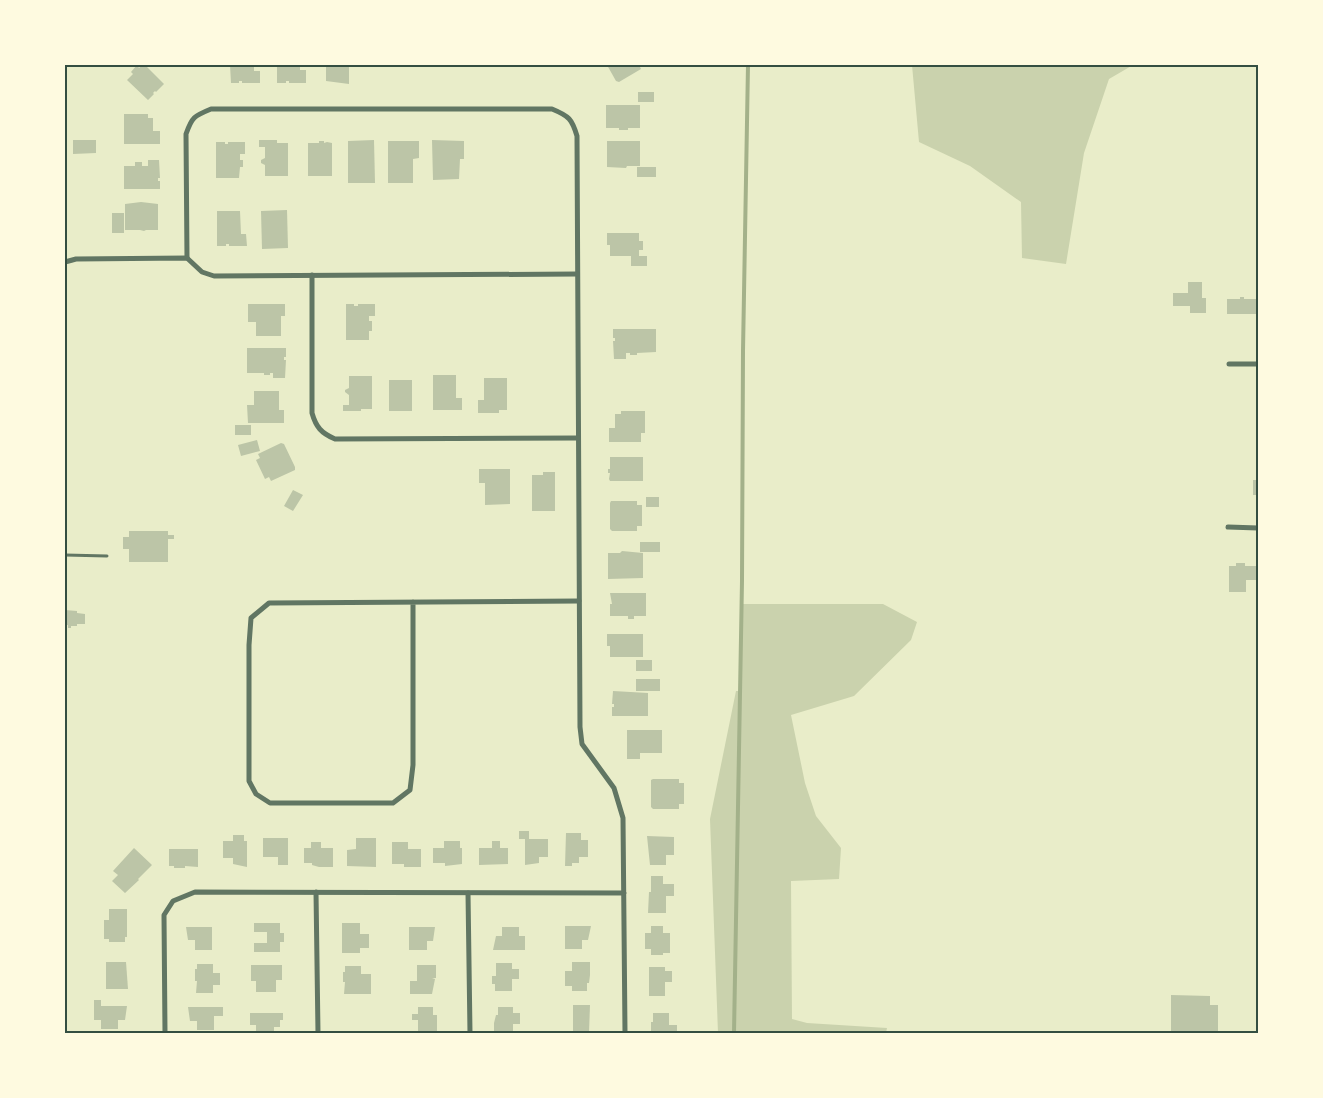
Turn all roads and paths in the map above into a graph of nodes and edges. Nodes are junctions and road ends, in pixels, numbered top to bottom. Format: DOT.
graph roads {
  1 [pos="187,258"];
  2 [pos="65,262"];
  3 [pos="577,274"];
  4 [pos="312,276"];
  5 [pos="1229,364"];
  6 [pos="1258,364"];
  7 [pos="578,438"];
  8 [pos="1228,527"];
  9 [pos="1258,528"];
  10 [pos="65,555"];
  11 [pos="108,556"];
  12 [pos="579,601"];
  13 [pos="413,602"];
  14 [pos="316,892"];
  15 [pos="468,893"];
  16 [pos="624,893"];
  17 [pos="165,1033"];
  18 [pos="318,1033"];
  19 [pos="470,1033"];
  20 [pos="624,1033"];
  1 -- 2 [label="street"];
  1 -- 3 [label="street"];
  1 -- 4 [label="street"];
  3 -- 4 [label="street"];
  3 -- 7 [label="street"];
  4 -- 7 [label="street"];
  5 -- 6 [label="street"];
  7 -- 12 [label="street"];
  8 -- 9 [label="street"];
  10 -- 11 [label="lane"];
  12 -- 13 [label="street"];
  12 -- 16 [label="street"];
  13 -- 13 [label="street"];
  14 -- 15 [label="street"];
  14 -- 17 [label="street"];
  14 -- 18 [label="street"];
  15 -- 16 [label="street"];
  15 -- 19 [label="street"];
  16 -- 20 [label="street"];
}
